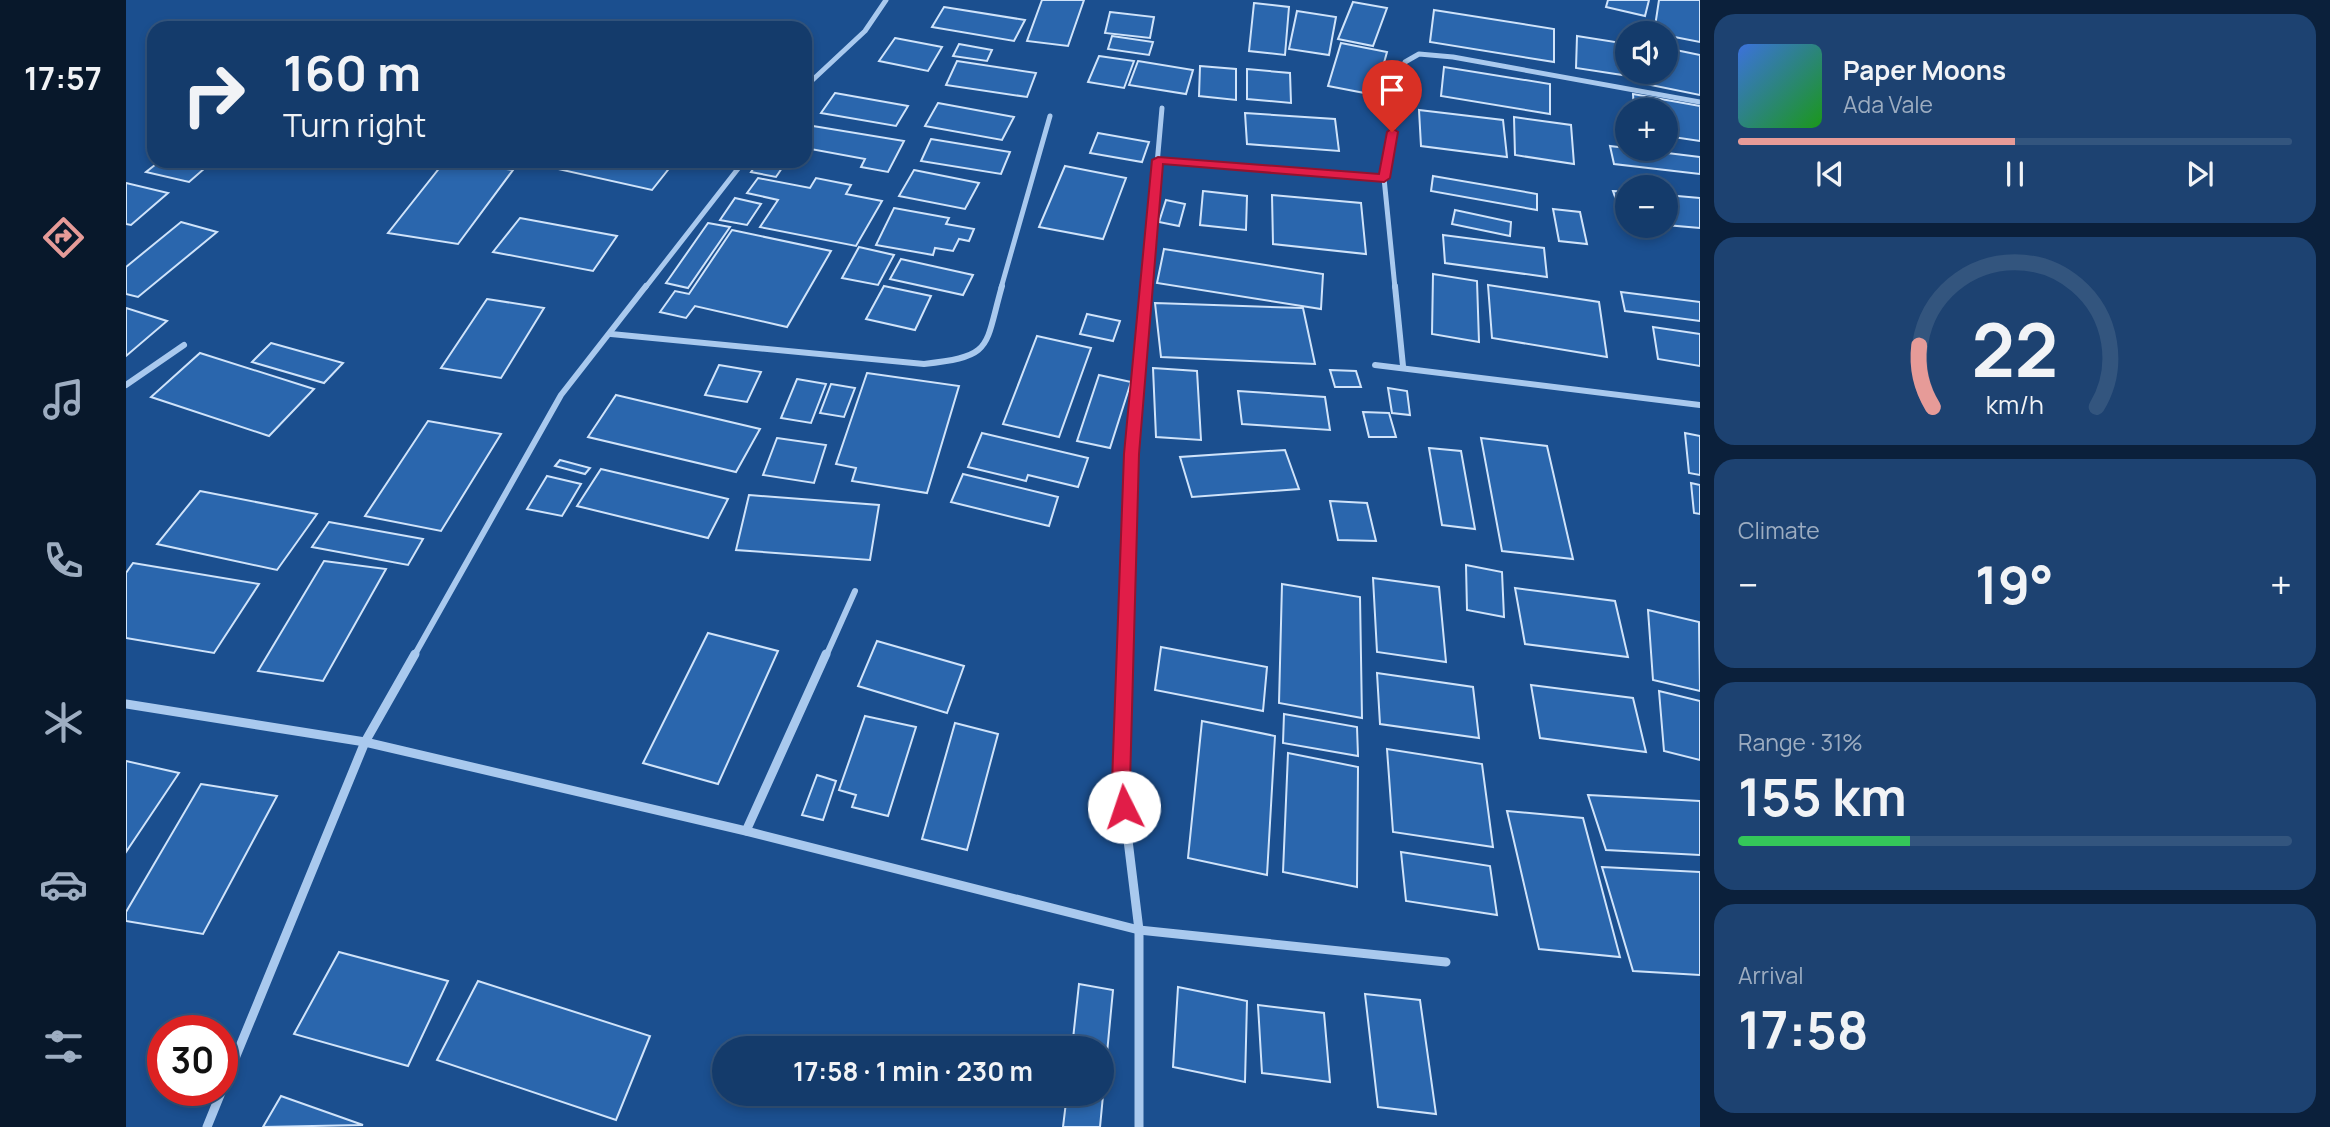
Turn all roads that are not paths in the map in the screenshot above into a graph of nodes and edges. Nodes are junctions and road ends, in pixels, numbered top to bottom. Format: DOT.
graph roads {
  1 [pos="886,0"];
  2 [pos="812,80"];
  3 [pos="1700,102"];
  4 [pos="1162,108"];
  5 [pos="1050,116"];
  6 [pos="1158,160"];
  7 [pos="739,168"];
  8 [pos="1384,178"];
  9 [pos="611,334"];
  10 [pos="184,345"];
  11 [pos="1375,365"];
  12 [pos="1403,366"];
  13 [pos="126,386"];
  14 [pos="1700,405"];
  15 [pos="855,591"];
  16 [pos="126,704"];
  17 [pos="365,742"];
  18 [pos="746,831"];
  19 [pos="1139,930"];
  20 [pos="1446,962"];
  21 [pos="238,1051"];
  22 [pos="216,1106"];
  23 [pos="207,1127"];
  24 [pos="1139,1127"];
  1 -- 2 [label="street"];
  3 -- 8 [label="street"];
  4 -- 6 [label="street"];
  5 -- 9 [label="street"];
  6 -- 8 [label="street"];
  6 -- 19 [label="street"];
  7 -- 9 [label="street"];
  8 -- 12 [label="street"];
  9 -- 17 [label="street"];
  10 -- 13 [label="street"];
  11 -- 12 [label="street"];
  12 -- 14 [label="street"];
  15 -- 18 [label="street"];
  16 -- 17 [label="street"];
  17 -- 18 [label="street"];
  17 -- 21 [label="street"];
  18 -- 19 [label="street"];
  19 -- 20 [label="street"];
  19 -- 24 [label="street"];
  22 -- 23 [label="street"];
}
